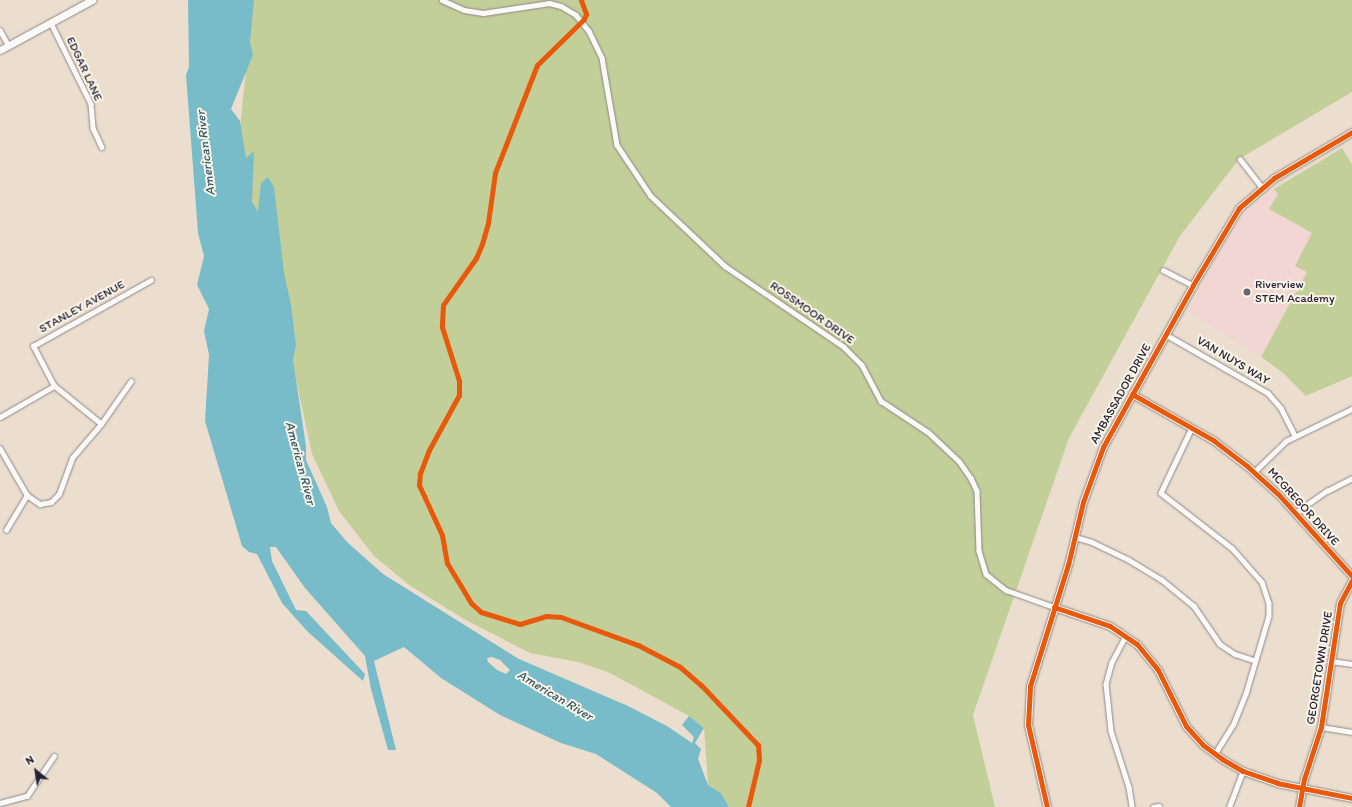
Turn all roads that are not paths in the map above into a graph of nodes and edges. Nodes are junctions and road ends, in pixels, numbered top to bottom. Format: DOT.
graph roads {
  1 [pos="92,0"];
  2 [pos="442,0"];
  3 [pos="51,23"];
  4 [pos="0,30"];
  5 [pos="9,46"];
  6 [pos="0,50"];
  7 [pos="1352,132"];
  8 [pos="102,147"];
  9 [pos="1240,159"];
  10 [pos="1262,187"];
  11 [pos="1164,270"];
  12 [pos="151,280"];
  13 [pos="1193,285"];
  14 [pos="1165,334"];
  15 [pos="131,381"];
  16 [pos="54,386"];
  17 [pos="1132,394"];
  18 [pos="1352,409"];
  19 [pos="0,416"];
  20 [pos="101,424"];
  21 [pos="1192,428"];
  22 [pos="1295,435"];
  23 [pos="0,448"];
  24 [pos="1254,472"];
  25 [pos="1352,478"];
  26 [pos="28,495"];
  27 [pos="1295,513"];
  28 [pos="6,530"];
  29 [pos="1075,537"];
  30 [pos="1352,576"];
  31 [pos="1352,580"];
  32 [pos="1054,607"];
  33 [pos="1126,636"];
  34 [pos="1254,660"];
  35 [pos="1331,661"];
  36 [pos="1352,664"];
  37 [pos="1321,727"];
  38 [pos="1352,732"];
  39 [pos="1215,754"];
  40 [pos="54,756"];
  41 [pos="1243,771"];
  42 [pos="1303,789"];
  43 [pos="1352,798"];
  44 [pos="0,803"];
  45 [pos="1159,806"];
  46 [pos="1047,807"];
  47 [pos="1132,807"];
  48 [pos="1153,807"];
  49 [pos="1229,807"];
  50 [pos="1300,807"];
  1 -- 3 [label="street"];
  2 -- 32 [label="street, ROSSMOOR DRIVE"];
  3 -- 5 [label="street"];
  3 -- 8 [label="street, EDGAR LANE"];
  4 -- 5 [label="street"];
  5 -- 6 [label="street"];
  7 -- 10 [label="street, AMBASSADOR DRIVE"];
  9 -- 10 [label="street"];
  10 -- 13 [label="street, AMBASSADOR DRIVE"];
  11 -- 13 [label="street"];
  12 -- 16 [label="street, STANLEY AVENUE"];
  13 -- 14 [label="street, AMBASSADOR DRIVE"];
  14 -- 17 [label="street, AMBASSADOR DRIVE"];
  14 -- 22 [label="street, VAN NUYS WAY"];
  15 -- 20 [label="street"];
  16 -- 19 [label="street"];
  16 -- 20 [label="street"];
  17 -- 21 [label="street, MCGREGOR DRIVE"];
  17 -- 29 [label="street, AMBASSADOR DRIVE"];
  18 -- 22 [label="street"];
  20 -- 26 [label="street"];
  21 -- 24 [label="street, MCGREGOR DRIVE"];
  21 -- 34 [label="street"];
  22 -- 24 [label="street"];
  23 -- 26 [label="street"];
  24 -- 27 [label="street, MCGREGOR DRIVE"];
  25 -- 27 [label="street"];
  26 -- 28 [label="street"];
  27 -- 30 [label="street, MCGREGOR DRIVE"];
  29 -- 32 [label="street, AMBASSADOR DRIVE"];
  29 -- 34 [label="street"];
  31 -- 35 [label="street, GEORGETOWN DRIVE"];
  32 -- 33 [label="street, ROSSMOOR DRIVE"];
  32 -- 46 [label="street, AMBASSADOR DRIVE"];
  33 -- 39 [label="street, ROSSMOOR DRIVE"];
  33 -- 47 [label="street"];
  34 -- 39 [label="street"];
  35 -- 36 [label="street"];
  35 -- 37 [label="street, GEORGETOWN DRIVE"];
  37 -- 38 [label="street"];
  37 -- 42 [label="street, GEORGETOWN DRIVE"];
  39 -- 41 [label="street, ROSSMOOR DRIVE"];
  40 -- 44 [label="street"];
  41 -- 42 [label="street, ROSSMOOR DRIVE"];
  41 -- 49 [label="street"];
  42 -- 43 [label="street, ROSSMOOR DRIVE"];
  42 -- 50 [label="street, GEORGETOWN DRIVE"];
  45 -- 48 [label="street"];
}
